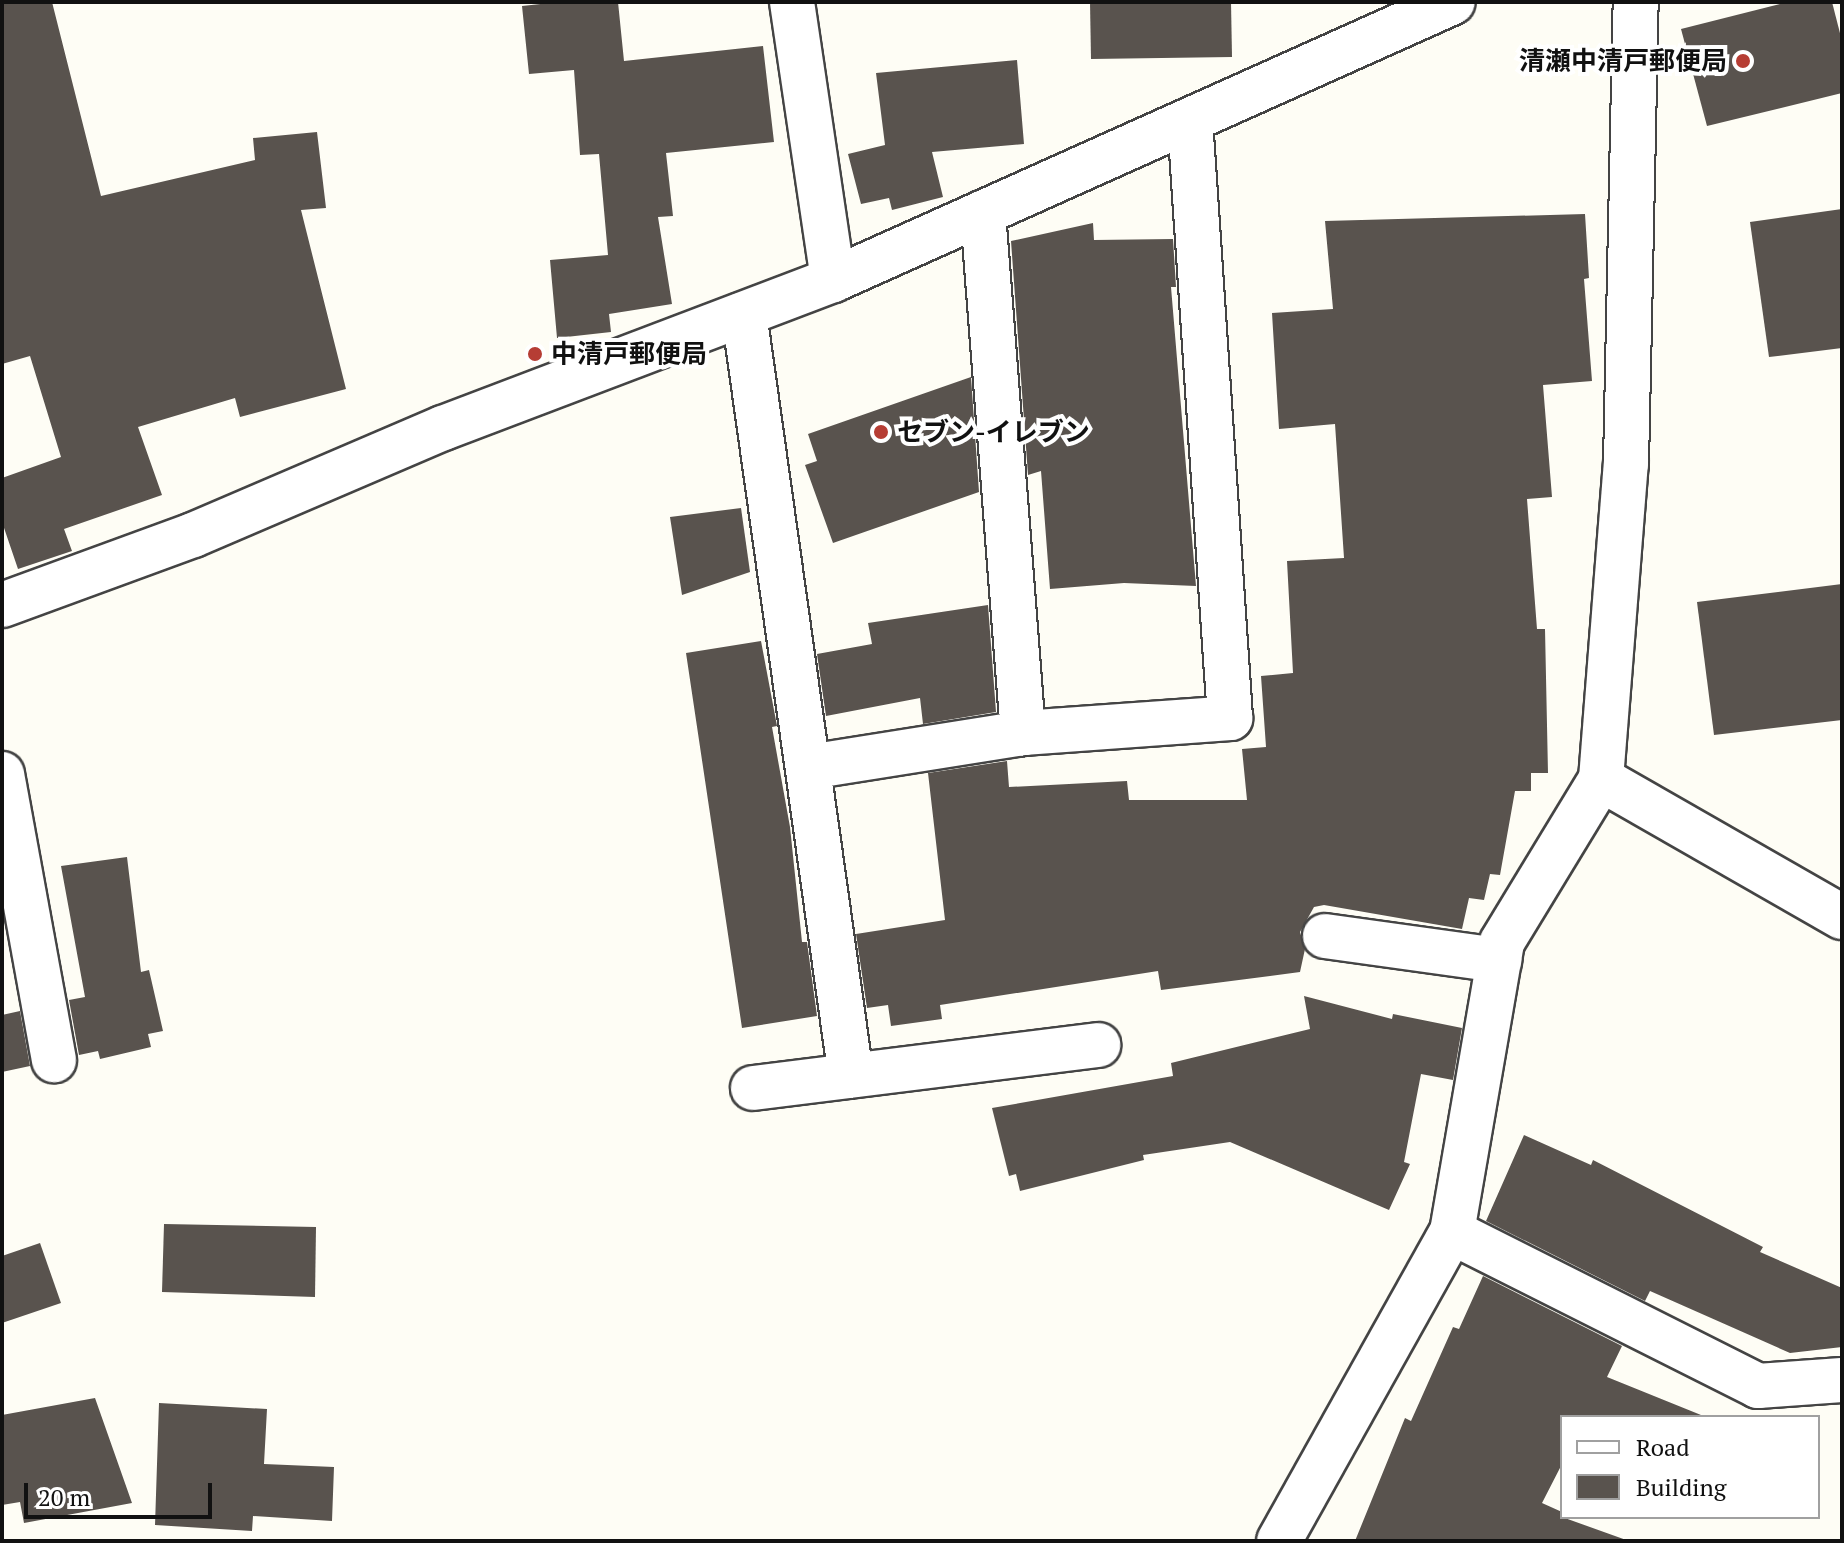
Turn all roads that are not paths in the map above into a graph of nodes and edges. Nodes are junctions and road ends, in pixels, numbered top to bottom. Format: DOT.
graph roads {
  1 [pos="792,2"];
  2 [pos="1453,2"];
  3 [pos="1636,2"];
  4 [pos="1190,120"];
  5 [pos="983,213"];
  6 [pos="833,280"];
  7 [pos="744,314"];
  8 [pos="2,605"];
  9 [pos="1023,733"];
  10 [pos="809,767"];
  11 [pos="2,774"];
  12 [pos="1601,779"];
  13 [pos="1842,917"];
  14 [pos="1325,936"];
  15 [pos="1499,960"];
  16 [pos="1098,1045"];
  17 [pos="54,1060"];
  18 [pos="851,1076"];
  19 [pos="753,1088"];
  20 [pos="1452,1232"];
  21 [pos="1842,1380"];
  22 [pos="1279,1541"];
  1 -- 6 [label="street"];
  2 -- 4 [label="street"];
  3 -- 12 [label="street"];
  4 -- 5 [label="street"];
  4 -- 9 [label="street"];
  5 -- 6 [label="street"];
  5 -- 9 [label="street"];
  6 -- 7 [label="street"];
  7 -- 8 [label="street"];
  7 -- 10 [label="street"];
  9 -- 10 [label="street"];
  10 -- 18 [label="street"];
  11 -- 17 [label="street"];
  12 -- 13 [label="street"];
  12 -- 15 [label="street"];
  14 -- 15 [label="street"];
  15 -- 20 [label="street"];
  16 -- 18 [label="street"];
  18 -- 19 [label="street"];
  20 -- 21 [label="street"];
  20 -- 22 [label="street"];
}
